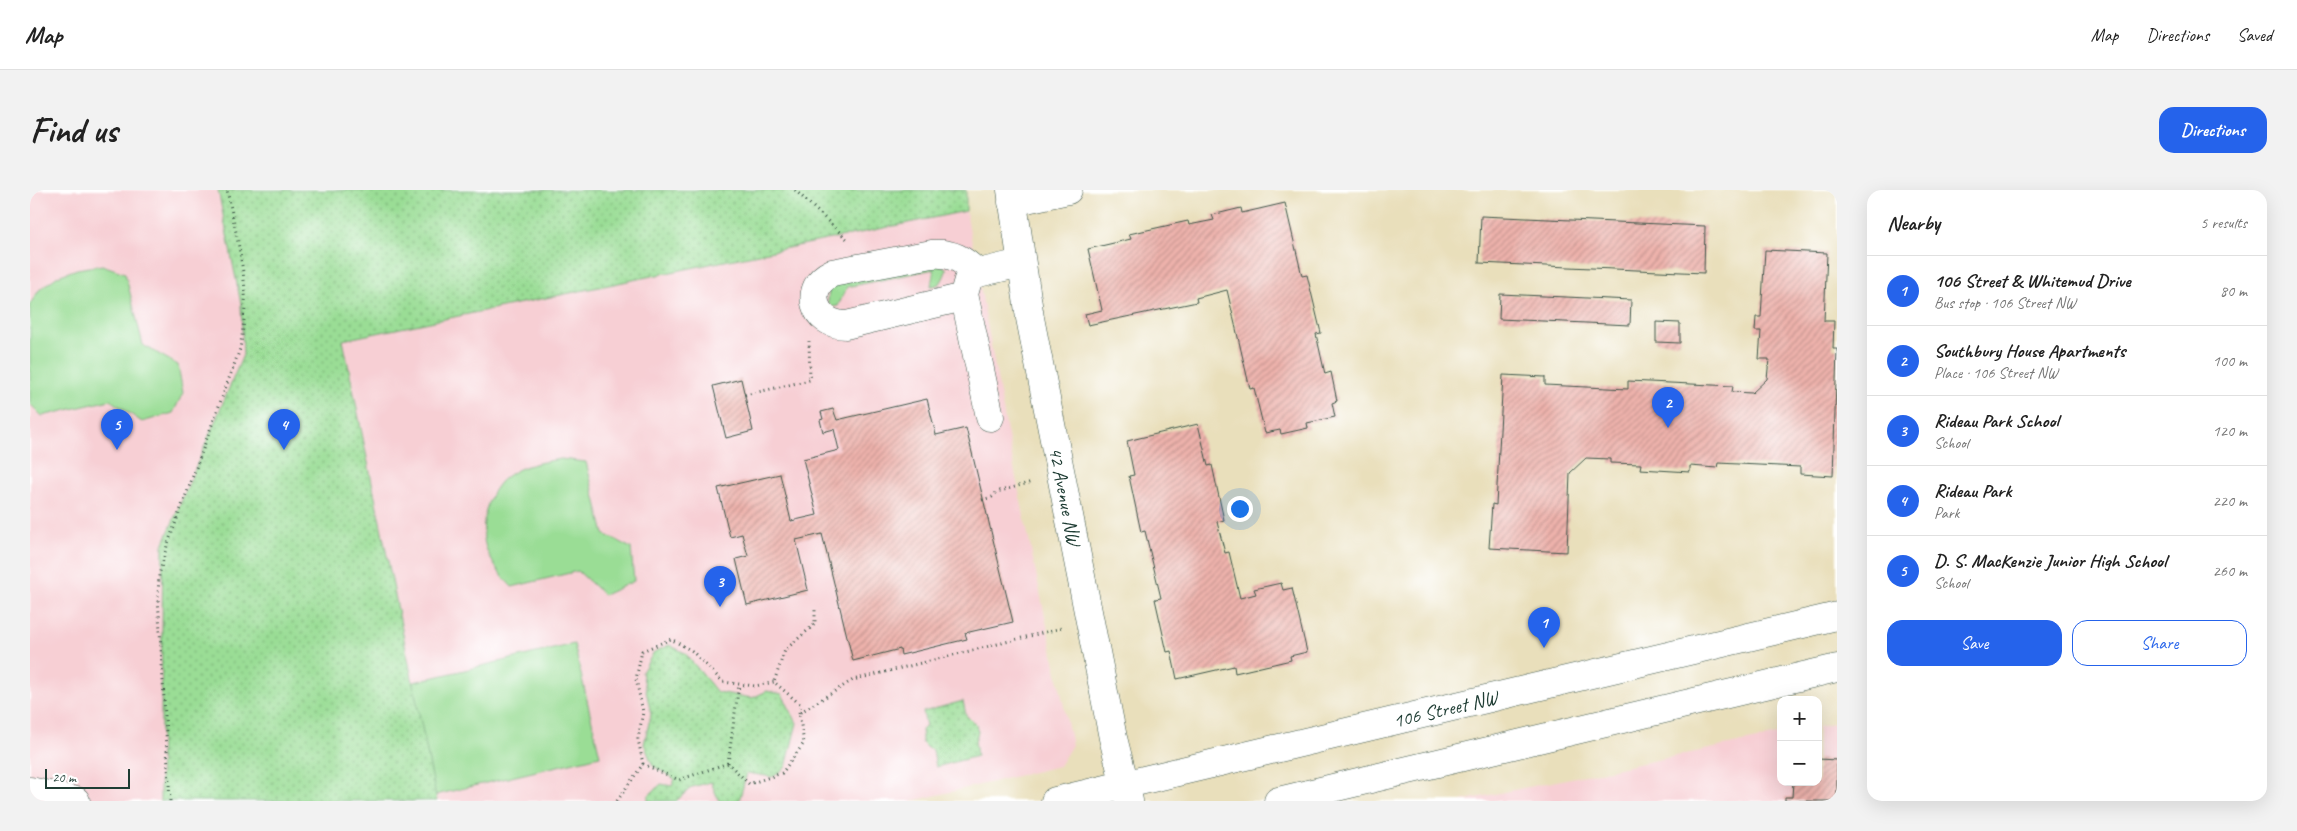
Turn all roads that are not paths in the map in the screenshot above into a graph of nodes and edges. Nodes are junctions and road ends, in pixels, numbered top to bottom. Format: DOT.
graph roads {
  1 [pos="1068,190"];
  2 [pos="1012,196"];
  3 [pos="1021,263"];
  4 [pos="977,273"];
  5 [pos="964,297"];
  6 [pos="990,417"];
  7 [pos="1837,616"];
  8 [pos="1830,674"];
  9 [pos="30,791"];
  10 [pos="1127,792"];
  11 [pos="76,801"];
  12 [pos="1055,801"];
  13 [pos="1278,801"];
  1 -- 2 [label="street"];
  2 -- 3 [label="street, 42 Avenue NW"];
  3 -- 4 [label="street"];
  3 -- 10 [label="street, 42 Avenue NW"];
  4 -- 5 [label="street"];
  4 -- 5 [label="street"];
  5 -- 6 [label="street"];
  7 -- 10 [label="street, 106 Street NW"];
  8 -- 13 [label="street"];
  9 -- 11 [label="street"];
  10 -- 12 [label="street, 106 Street NW"];
}
